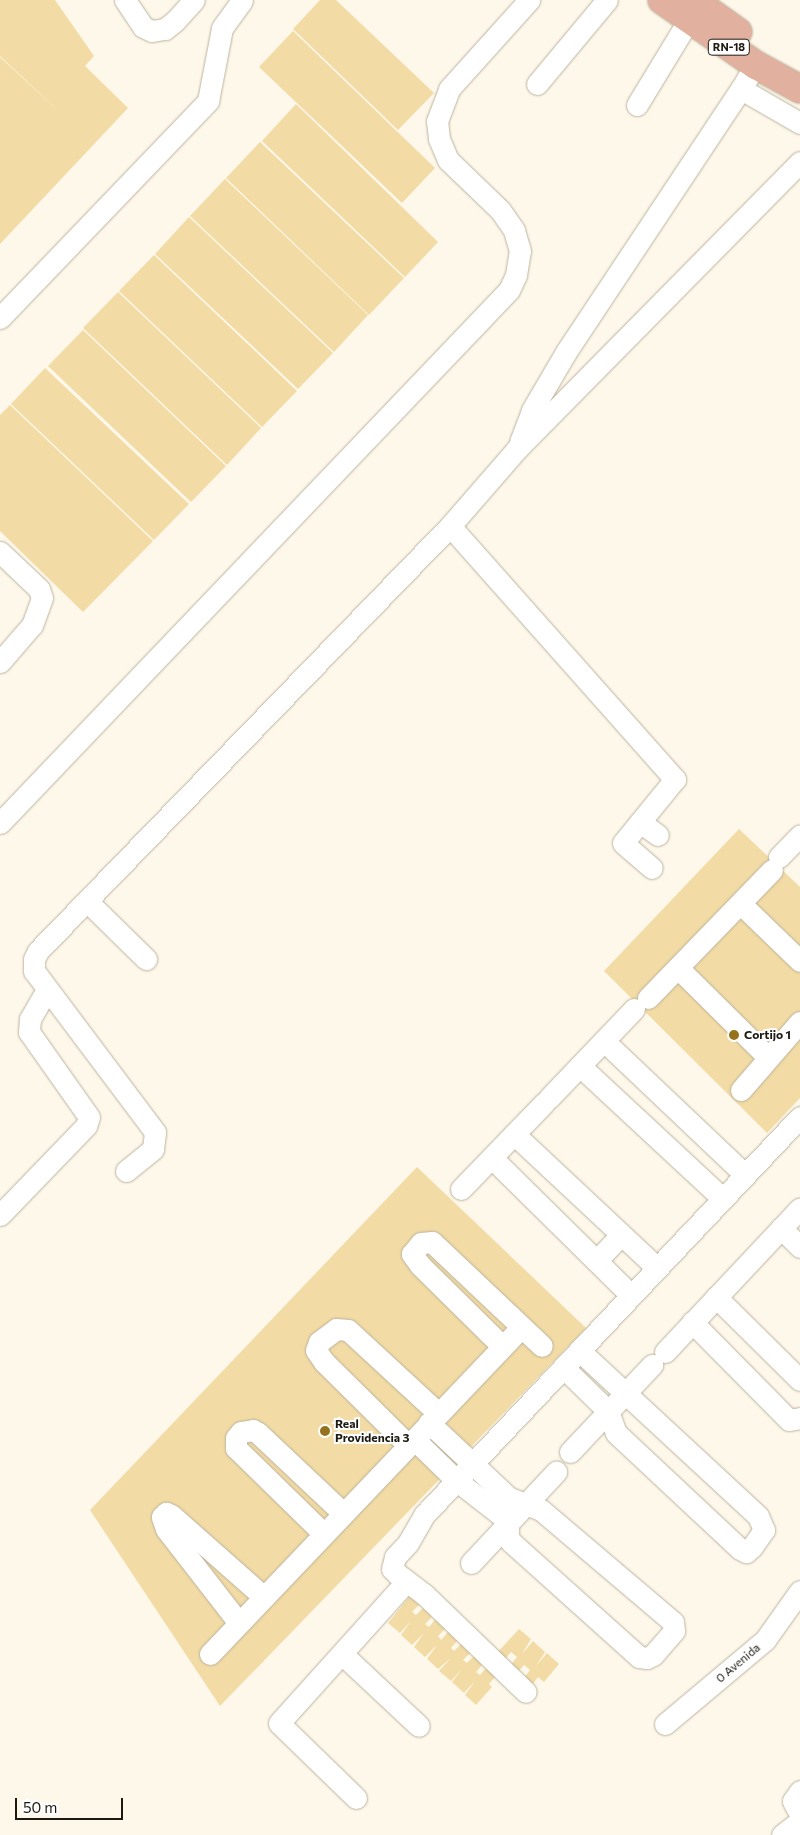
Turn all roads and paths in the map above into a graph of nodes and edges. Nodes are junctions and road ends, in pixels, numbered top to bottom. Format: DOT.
graph roads {
  1 [pos="124,0"];
  2 [pos="140,0"];
  3 [pos="194,0"];
  4 [pos="242,0"];
  5 [pos="529,0"];
  6 [pos="607,0"];
  7 [pos="662,0"];
  8 [pos="690,10"];
  9 [pos="156,31"];
  10 [pos="756,65"];
  11 [pos="800,68"];
  12 [pos="537,84"];
  13 [pos="800,88"];
  14 [pos="741,89"];
  15 [pos="637,104"];
  16 [pos="800,123"];
  17 [pos="800,162"];
  18 [pos="0,318"];
  19 [pos="517,449"];
  20 [pos="450,526"];
  21 [pos="0,552"];
  22 [pos="0,662"];
  23 [pos="640,822"];
  24 [pos="0,823"];
  25 [pos="658,835"];
  26 [pos="800,835"];
  27 [pos="652,868"];
  28 [pos="87,901"];
  29 [pos="741,904"];
  30 [pos="146,959"];
  31 [pos="800,961"];
  32 [pos="678,968"];
  33 [pos="47,989"];
  34 [pos="798,1030"];
  35 [pos="604,1041"];
  36 [pos="767,1056"];
  37 [pos="580,1066"];
  38 [pos="742,1090"];
  39 [pos="800,1117"];
  40 [pos="514,1134"];
  41 [pos="710,1142"];
  42 [pos="492,1158"];
  43 [pos="687,1165"];
  44 [pos="126,1171"];
  45 [pos="745,1175"];
  46 [pos="461,1189"];
  47 [pos="723,1199"];
  48 [pos="800,1208"];
  49 [pos="0,1215"];
  50 [pos="781,1228"];
  51 [pos="621,1235"];
  52 [pos="800,1247"];
  53 [pos="597,1260"];
  54 [pos="657,1268"];
  55 [pos="631,1295"];
  56 [pos="716,1297"];
  57 [pos="692,1322"];
  58 [pos="521,1326"];
  59 [pos="502,1346"];
  60 [pos="542,1346"];
  61 [pos="579,1350"];
  62 [pos="563,1367"];
  63 [pos="800,1380"];
  64 [pos="625,1394"];
  65 [pos="608,1411"];
  66 [pos="434,1418"];
  67 [pos="800,1418"];
  68 [pos="412,1442"];
  69 [pos="570,1452"];
  70 [pos="471,1463"];
  71 [pos="556,1472"];
  72 [pos="456,1480"];
  73 [pos="526,1505"];
  74 [pos="343,1513"];
  75 [pos="508,1524"];
  76 [pos="324,1534"];
  77 [pos="471,1562"];
  78 [pos="399,1575"];
  79 [pos="800,1591"];
  80 [pos="264,1598"];
  81 [pos="239,1623"];
  82 [pos="210,1654"];
  83 [pos="342,1654"];
  84 [pos="526,1692"];
  85 [pos="665,1724"];
  86 [pos="419,1726"];
  87 [pos="356,1798"];
  88 [pos="798,1807"];
  89 [pos="782,1835"];
  1 -- 9 [label="street"];
  2 -- 9 [label="street"];
  3 -- 9 [label="street"];
  4 -- 18 [label="street"];
  5 -- 24 [label="street"];
  6 -- 12 [label="street"];
  7 -- 8 [label="main road, RN-18"];
  8 -- 10 [label="main road, RN-18"];
  8 -- 11 [label="main road, RN-18"];
  8 -- 15 [label="street"];
  10 -- 13 [label="main road, RN-18"];
  10 -- 14 [label="street"];
  14 -- 16 [label="street"];
  14 -- 19 [label="street"];
  17 -- 19 [label="street"];
  19 -- 20 [label="street"];
  20 -- 23 [label="street"];
  20 -- 28 [label="street"];
  21 -- 22 [label="street"];
  23 -- 25 [label="street"];
  23 -- 27 [label="street"];
  26 -- 29 [label="street"];
  28 -- 30 [label="street"];
  28 -- 33 [label="street"];
  29 -- 31 [label="street"];
  29 -- 32 [label="street"];
  32 -- 35 [label="street"];
  32 -- 36 [label="street"];
  33 -- 44 [label="street"];
  33 -- 49 [label="street"];
  34 -- 36 [label="street"];
  35 -- 37 [label="street"];
  35 -- 41 [label="street"];
  36 -- 38 [label="street"];
  37 -- 40 [label="street"];
  37 -- 43 [label="street"];
  39 -- 45 [label="street"];
  40 -- 42 [label="street"];
  40 -- 51 [label="street"];
  41 -- 43 [label="street"];
  41 -- 45 [label="street"];
  42 -- 46 [label="street"];
  42 -- 53 [label="street"];
  43 -- 47 [label="street"];
  45 -- 47 [label="street"];
  47 -- 54 [label="street"];
  48 -- 50 [label="street"];
  50 -- 52 [label="street"];
  50 -- 56 [label="street"];
  51 -- 53 [label="street"];
  51 -- 54 [label="street"];
  53 -- 55 [label="street"];
  54 -- 55 [label="street"];
  55 -- 61 [label="street"];
  56 -- 57 [label="street"];
  56 -- 63 [label="street"];
  57 -- 64 [label="street"];
  57 -- 67 [label="street"];
  58 -- 59 [label="street"];
  58 -- 59 [label="street"];
  58 -- 60 [label="street"];
  59 -- 66 [label="street"];
  61 -- 62 [label="street"];
  61 -- 64 [label="street"];
  62 -- 65 [label="street"];
  62 -- 70 [label="street"];
  64 -- 65 [label="street"];
  64 -- 65 [label="street"];
  65 -- 69 [label="street"];
  66 -- 68 [label="street"];
  66 -- 68 [label="street"];
  66 -- 70 [label="street"];
  68 -- 72 [label="street"];
  68 -- 74 [label="street"];
  70 -- 72 [label="street"];
  70 -- 73 [label="street"];
  71 -- 73 [label="street"];
  72 -- 75 [label="street"];
  72 -- 78 [label="street"];
  73 -- 75 [label="street"];
  73 -- 75 [label="street"];
  74 -- 76 [label="street"];
  74 -- 76 [label="street"];
  75 -- 77 [label="street"];
  76 -- 80 [label="street"];
  78 -- 83 [label="street"];
  78 -- 84 [label="street"];
  79 -- 85 [label="street, 0 Avenida"];
  80 -- 81 [label="street"];
  80 -- 81 [label="street"];
  81 -- 82 [label="street"];
  83 -- 86 [label="street"];
  83 -- 87 [label="street"];
  88 -- 89 [label="street"];
}
